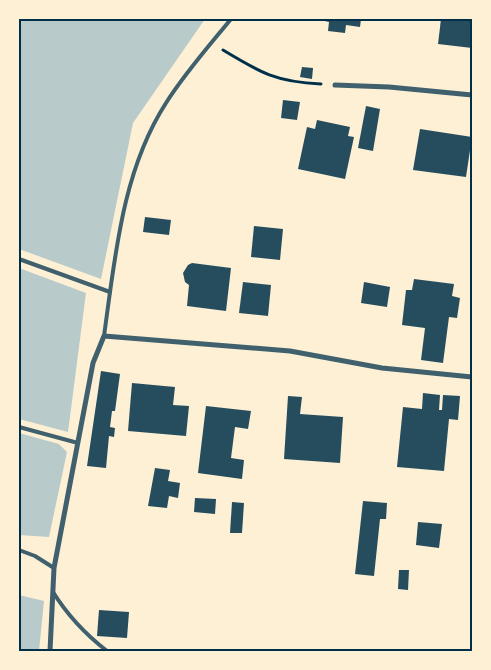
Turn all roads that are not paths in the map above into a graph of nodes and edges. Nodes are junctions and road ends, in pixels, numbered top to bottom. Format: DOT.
graph roads {
  1 [pos="231,19"];
  2 [pos="335,85"];
  3 [pos="472,95"];
  4 [pos="19,259"];
  5 [pos="110,292"];
  6 [pos="104,336"];
  7 [pos="472,377"];
  8 [pos="19,427"];
  9 [pos="78,444"];
  10 [pos="19,550"];
  11 [pos="54,568"];
  12 [pos="53,592"];
  13 [pos="50,651"];
  14 [pos="107,651"];
  1 -- 5 [label="lane"];
  2 -- 3 [label="street"];
  4 -- 5 [label="lane"];
  5 -- 6 [label="lane"];
  6 -- 7 [label="street"];
  6 -- 9 [label="street"];
  8 -- 9 [label="lane"];
  9 -- 11 [label="street"];
  10 -- 11 [label="lane"];
  11 -- 12 [label="street"];
  12 -- 13 [label="street"];
  12 -- 14 [label="lane"];
}
